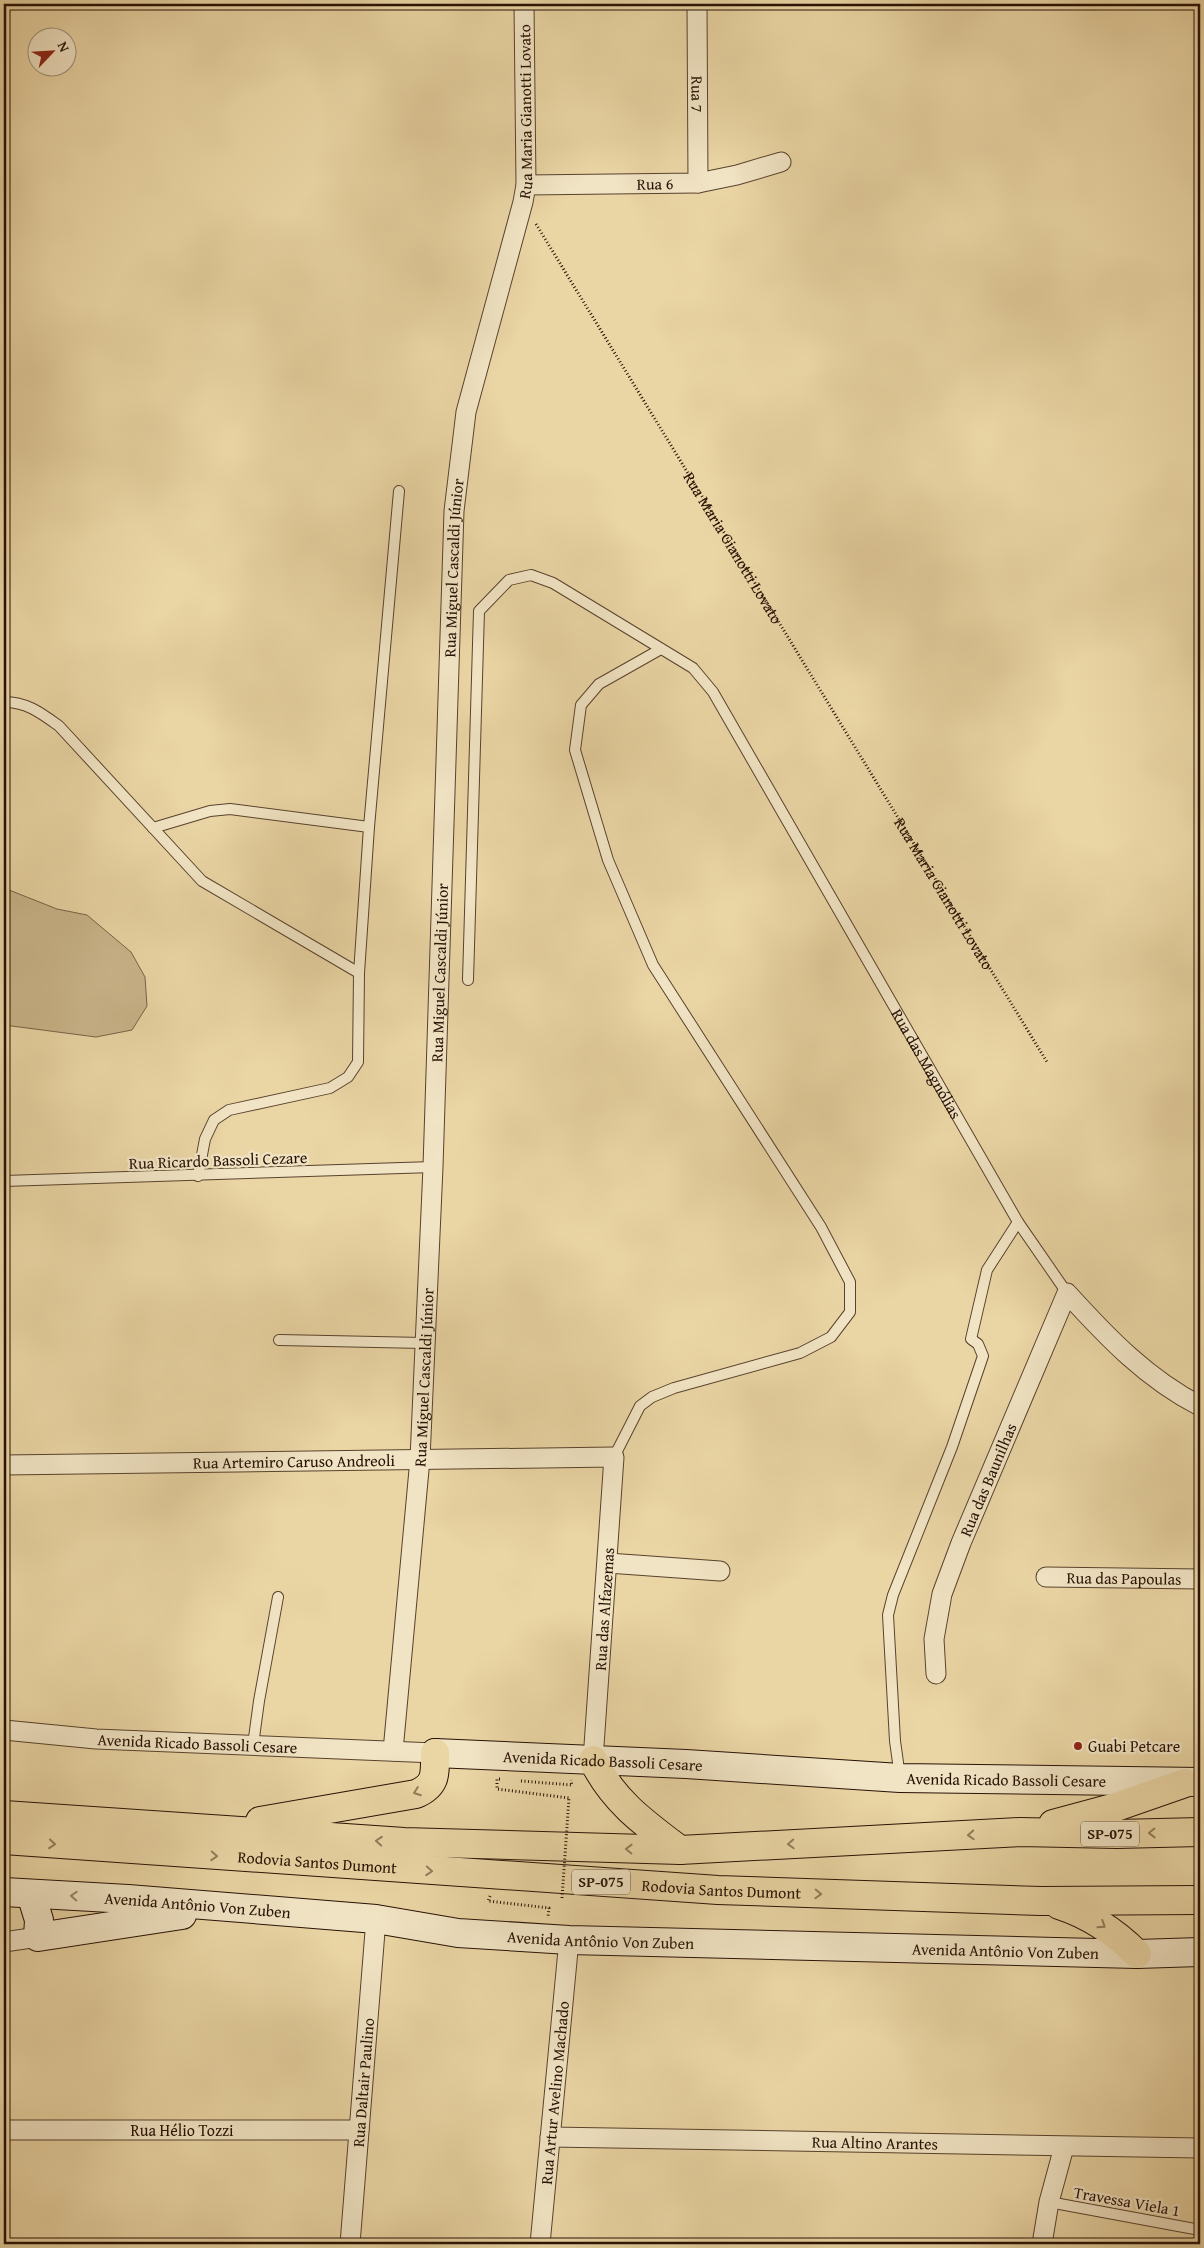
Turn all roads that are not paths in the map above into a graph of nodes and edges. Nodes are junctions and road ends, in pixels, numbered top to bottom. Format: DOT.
graph roads {
  1 [pos="524,4"];
  2 [pos="697,4"];
  3 [pos="781,162"];
  4 [pos="698,183"];
  5 [pos="524,194"];
  6 [pos="399,491"];
  7 [pos="661,649"];
  8 [pos="4,702"];
  9 [pos="369,827"];
  10 [pos="153,828"];
  11 [pos="359,973"];
  12 [pos="468,980"];
  13 [pos="433,1167"];
  14 [pos="198,1176"];
  15 [pos="4,1181"];
  16 [pos="1018,1222"];
  17 [pos="1067,1293"];
  18 [pos="279,1340"];
  19 [pos="424,1343"];
  20 [pos="1200,1406"];
  21 [pos="614,1457"];
  22 [pos="420,1459"];
  23 [pos="4,1465"];
  24 [pos="608,1563"];
  25 [pos="720,1572"];
  26 [pos="1046,1578"];
  27 [pos="1200,1579"];
  28 [pos="278,1597"];
  29 [pos="936,1674"];
  30 [pos="4,1730"];
  31 [pos="253,1745"];
  32 [pos="393,1751"];
  33 [pos="435,1752"];
  34 [pos="593,1760"];
  35 [pos="900,1778"];
  36 [pos="1193,1782"];
  37 [pos="4,1815"];
  38 [pos="219,1830"];
  39 [pos="1020,1832"];
  40 [pos="1200,1832"];
  41 [pos="4,1840"];
  42 [pos="680,1850"];
  43 [pos="4,1892"];
  44 [pos="30,1894"];
  45 [pos="1200,1900"];
  46 [pos="1041,1901"];
  47 [pos="228,1908"];
  48 [pos="376,1919"];
  49 [pos="38,1937"];
  50 [pos="557,1939"];
  51 [pos="4,1942"];
  52 [pos="1200,1952"];
  53 [pos="1137,1954"];
  54 [pos="4,2130"];
  55 [pos="359,2130"];
  56 [pos="550,2137"];
  57 [pos="1064,2147"];
  58 [pos="1200,2148"];
  59 [pos="1049,2202"];
  60 [pos="1200,2230"];
  61 [pos="350,2244"];
  62 [pos="540,2244"];
  63 [pos="1042,2244"];
  1 -- 5 [label="street, Rua Maria Gianotti Lovato"];
  2 -- 4 [label="street, Rua 7"];
  3 -- 4 [label="street, Rua 6"];
  4 -- 5 [label="street, Rua 6"];
  5 -- 13 [label="street, Rua Miguel Cascaldi Júnior"];
  6 -- 9 [label="lane"];
  7 -- 12 [label="lane, Rua das Magnólias"];
  7 -- 16 [label="lane, Rua das Magnólias"];
  7 -- 21 [label="lane"];
  8 -- 10 [label="lane"];
  9 -- 10 [label="lane"];
  9 -- 11 [label="lane"];
  10 -- 11 [label="lane"];
  11 -- 14 [label="lane"];
  13 -- 14 [label="lane, Rua Ricardo Bassoli Cezare"];
  13 -- 19 [label="street, Rua Miguel Cascaldi Júnior"];
  14 -- 15 [label="lane, Rua Ricardo Bassoli Cezare"];
  16 -- 17 [label="lane, Rua das Magnólias"];
  16 -- 35 [label="lane"];
  17 -- 20 [label="street, Rua das Magnólias"];
  17 -- 29 [label="street, Rua das Baunilhas"];
  18 -- 19 [label="lane"];
  19 -- 22 [label="street, Rua Miguel Cascaldi Júnior"];
  21 -- 22 [label="street, Rua Artemiro Caruso Andreoli"];
  21 -- 24 [label="street, Rua das Alfazemas"];
  22 -- 23 [label="street, Rua Artemiro Caruso Andreoli"];
  22 -- 32 [label="street, Rua Miguel Cascaldi Júnior"];
  24 -- 25 [label="street"];
  24 -- 34 [label="street, Rua das Alfazemas"];
  26 -- 27 [label="street, Rua das Papoulas"];
  28 -- 31 [label="lane"];
  30 -- 31 [label="street, Avenida Ricado Bassoli Cesare"];
  31 -- 32 [label="street, Avenida Ricado Bassoli Cesare"];
  32 -- 33 [label="street, Avenida Ricado Bassoli Cesare"];
  33 -- 34 [label="street, Avenida Ricado Bassoli Cesare"];
  33 -- 38 [label="highway, one-way"];
  34 -- 35 [label="street, Avenida Ricado Bassoli Cesare"];
  34 -- 42 [label="highway"];
  35 -- 36 [label="street, Avenida Ricado Bassoli Cesare"];
  36 -- 39 [label="highway"];
  37 -- 38 [label="highway, Rodovia Santos Dumont / SP-075"];
  42 -- 38 [label="highway, Rodovia Santos Dumont / SP-075, one-way"];
  40 -- 39 [label="highway, Rodovia Santos Dumont / SP-075, one-way"];
  39 -- 42 [label="highway, Rodovia Santos Dumont / SP-075, one-way"];
  41 -- 46 [label="highway, Rodovia Santos Dumont / SP-075, one-way"];
  43 -- 44 [label="street, Avenida Antônio Von Zuben"];
  47 -- 44 [label="street, Avenida Antônio Von Zuben, one-way"];
  44 -- 49 [label="street"];
  45 -- 46 [label="highway, Rodovia Santos Dumont / SP-075"];
  46 -- 53 [label="highway, one-way"];
  47 -- 48 [label="street, Avenida Antônio Von Zuben"];
  47 -- 49 [label="street"];
  48 -- 50 [label="street, Avenida Antônio Von Zuben"];
  48 -- 55 [label="street, Rua Daltair Paulino"];
  49 -- 51 [label="street"];
  50 -- 53 [label="street, Avenida Antônio Von Zuben"];
  50 -- 56 [label="street, Rua Artur Avelino Machado"];
  52 -- 53 [label="street, Avenida Antônio Von Zuben"];
  54 -- 55 [label="street, Rua Hélio Tozzi"];
  55 -- 61 [label="street, Rua Daltair Paulino"];
  56 -- 57 [label="street, Rua Altino Arantes"];
  56 -- 62 [label="street, Rua Artur Avelino Machado"];
  57 -- 58 [label="street, Rua Altino Arantes"];
  57 -- 59 [label="street"];
  59 -- 60 [label="lane, Travessa Viela 1"];
  59 -- 63 [label="street"];
}
